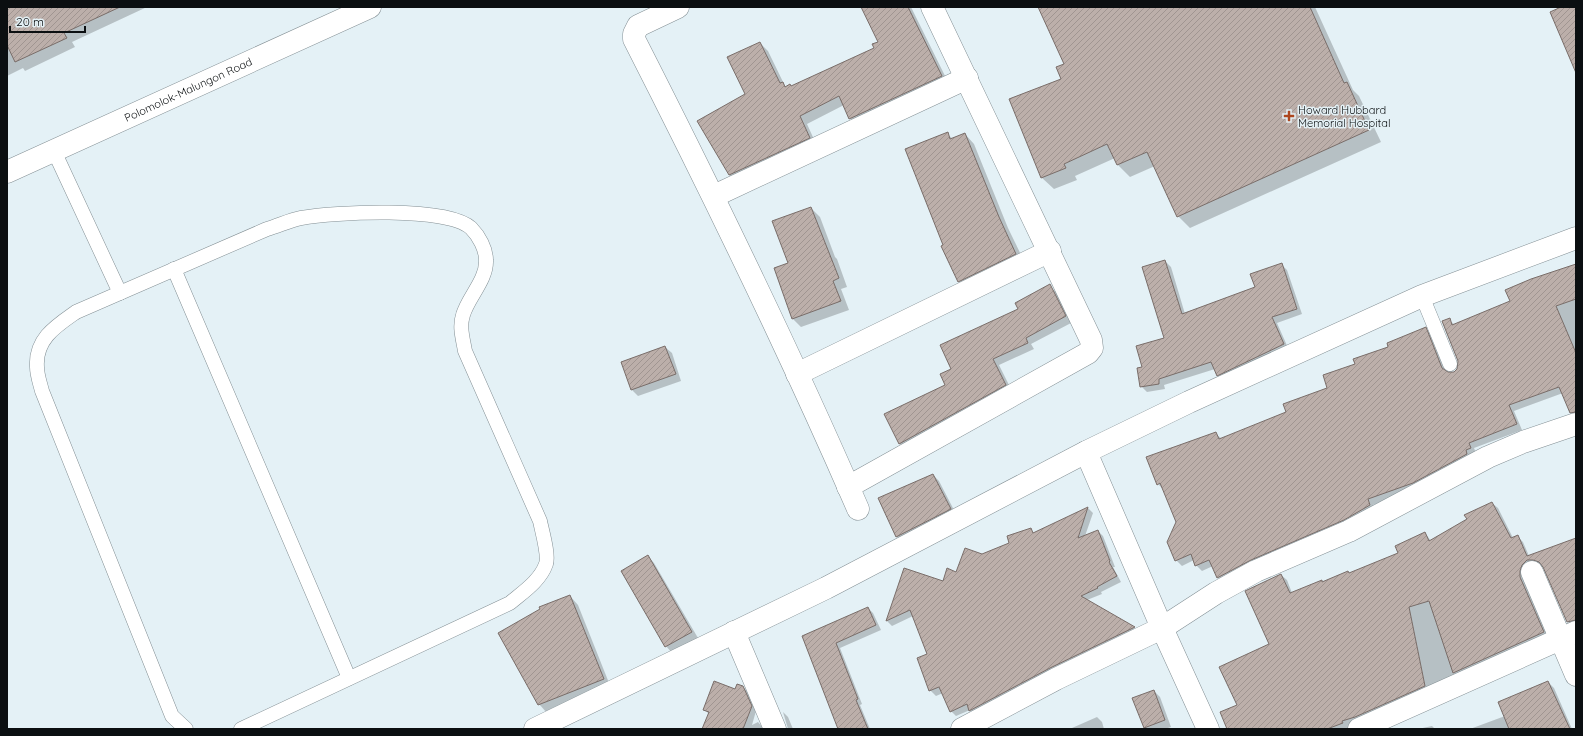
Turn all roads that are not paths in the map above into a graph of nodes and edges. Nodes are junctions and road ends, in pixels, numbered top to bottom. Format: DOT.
graph roads {
  1 [pos="370,7"];
  2 [pos="678,7"];
  3 [pos="932,7"];
  4 [pos="967,78"];
  5 [pos="54,151"];
  6 [pos="7,172"];
  7 [pos="714,196"];
  8 [pos="1576,238"];
  9 [pos="1050,252"];
  10 [pos="174,270"];
  11 [pos="120,293"];
  12 [pos="1422,296"];
  13 [pos="1450,364"];
  14 [pos="797,374"];
  15 [pos="1576,424"];
  16 [pos="1086,452"];
  17 [pos="848,487"];
  18 [pos="858,510"];
  19 [pos="1532,572"];
  20 [pos="1162,628"];
  21 [pos="734,632"];
  22 [pos="1568,636"];
  23 [pos="1576,675"];
  24 [pos="349,678"];
  25 [pos="569,721"];
  26 [pos="186,729"];
  27 [pos="240,729"];
  28 [pos="535,729"];
  29 [pos="776,729"];
  30 [pos="962,729"];
  31 [pos="1208,729"];
  32 [pos="1359,729"];
  1 -- 5 [label="street, Polomolok-Malungon Road"];
  2 -- 7 [label="street"];
  3 -- 4 [label="street"];
  4 -- 7 [label="street"];
  4 -- 9 [label="street"];
  5 -- 6 [label="street, Polomolok-Malungon Road"];
  5 -- 11 [label="lane"];
  7 -- 14 [label="street"];
  8 -- 12 [label="street"];
  9 -- 14 [label="street"];
  9 -- 17 [label="street"];
  10 -- 11 [label="lane"];
  10 -- 24 [label="lane"];
  10 -- 24 [label="lane"];
  11 -- 26 [label="lane"];
  12 -- 13 [label="lane"];
  12 -- 16 [label="street"];
  14 -- 17 [label="street"];
  15 -- 20 [label="street"];
  16 -- 20 [label="street"];
  16 -- 21 [label="street"];
  17 -- 18 [label="street"];
  19 -- 22 [label="street"];
  20 -- 30 [label="street"];
  20 -- 31 [label="street"];
  21 -- 25 [label="street"];
  21 -- 29 [label="street"];
  22 -- 23 [label="street"];
  22 -- 32 [label="street"];
  24 -- 27 [label="lane"];
  25 -- 28 [label="street"];
}
